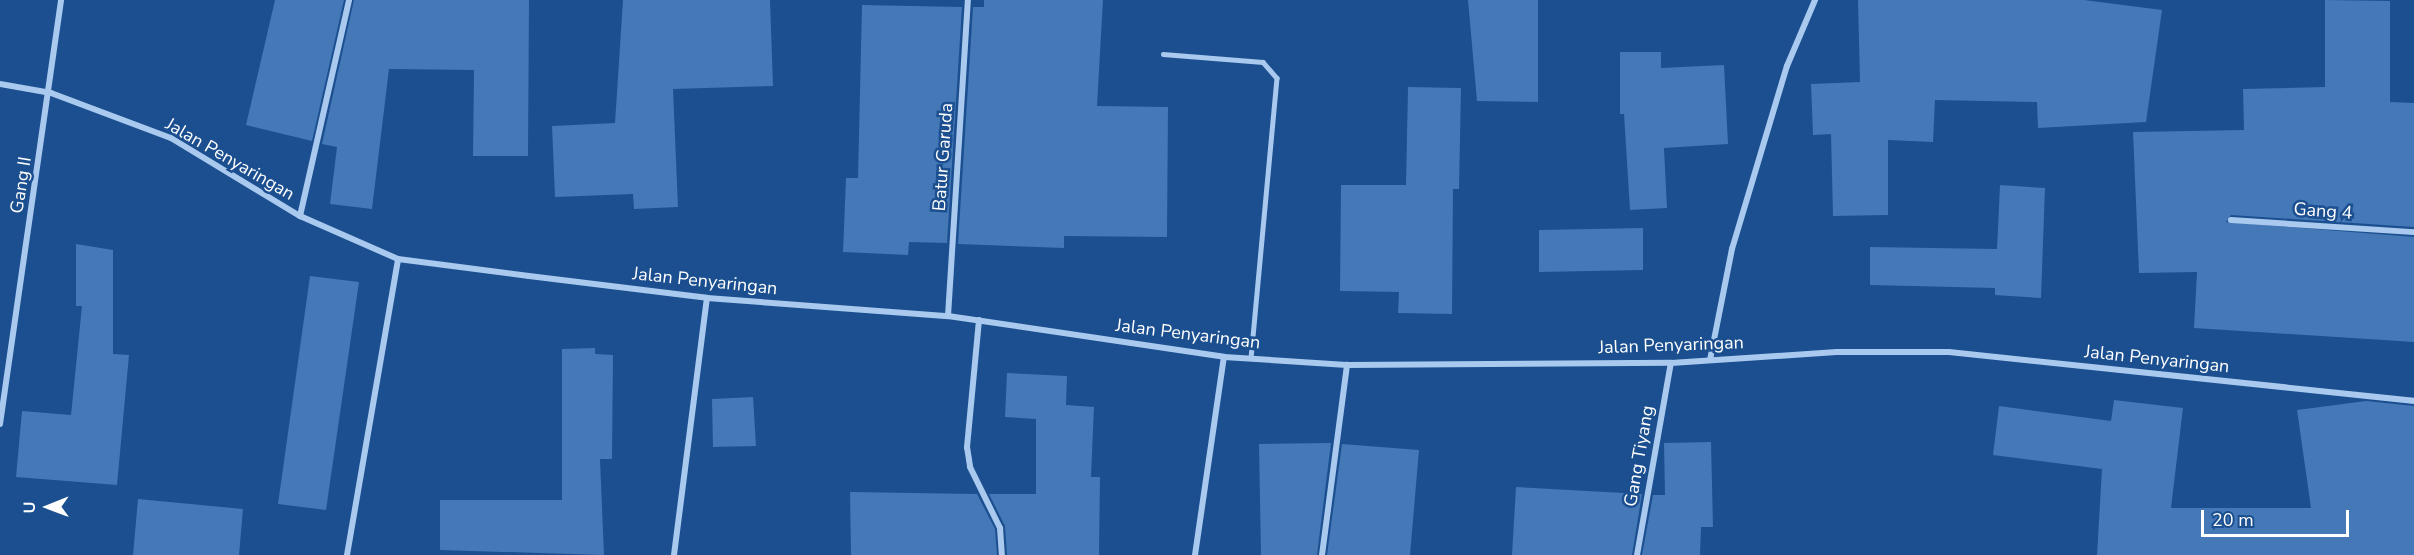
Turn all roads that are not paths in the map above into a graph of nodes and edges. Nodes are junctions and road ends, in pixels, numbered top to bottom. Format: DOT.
graph roads {
  1 [pos="61,0"];
  2 [pos="349,0"];
  3 [pos="968,0"];
  4 [pos="1815,0"];
  5 [pos="1163,54"];
  6 [pos="0,84"];
  7 [pos="51,93"];
  8 [pos="300,216"];
  9 [pos="2231,220"];
  10 [pos="2414,232"];
  11 [pos="398,259"];
  12 [pos="706,298"];
  13 [pos="948,316"];
  14 [pos="979,320"];
  15 [pos="1224,357"];
  16 [pos="1251,358"];
  17 [pos="1710,360"];
  18 [pos="1671,363"];
  19 [pos="1347,365"];
  20 [pos="2414,401"];
  21 [pos="0,424"];
  22 [pos="347,555"];
  23 [pos="674,555"];
  24 [pos="1002,555"];
  25 [pos="1195,555"];
  26 [pos="1322,555"];
  27 [pos="1637,555"];
  1 -- 7 [label="street, Gang II"];
  2 -- 8 [label="street"];
  3 -- 13 [label="street, Batur Garuda"];
  4 -- 17 [label="street"];
  5 -- 16 [label="lane"];
  6 -- 7 [label="street, Jalan Penyaringan"];
  7 -- 8 [label="street, Jalan Penyaringan"];
  7 -- 21 [label="street, Gang II"];
  8 -- 11 [label="street, Jalan Penyaringan"];
  9 -- 10 [label="street, Gang 4"];
  11 -- 12 [label="street, Jalan Penyaringan"];
  11 -- 22 [label="street"];
  12 -- 13 [label="street, Jalan Penyaringan"];
  12 -- 23 [label="street"];
  13 -- 14 [label="street, Jalan Penyaringan"];
  14 -- 15 [label="street, Jalan Penyaringan"];
  14 -- 24 [label="street"];
  15 -- 16 [label="street, Jalan Penyaringan"];
  15 -- 25 [label="street"];
  16 -- 19 [label="street, Jalan Penyaringan"];
  17 -- 18 [label="street, Jalan Penyaringan"];
  17 -- 20 [label="street, Jalan Penyaringan"];
  18 -- 19 [label="street, Jalan Penyaringan"];
  18 -- 27 [label="street, Gang Tiyang"];
  19 -- 26 [label="street"];
}
